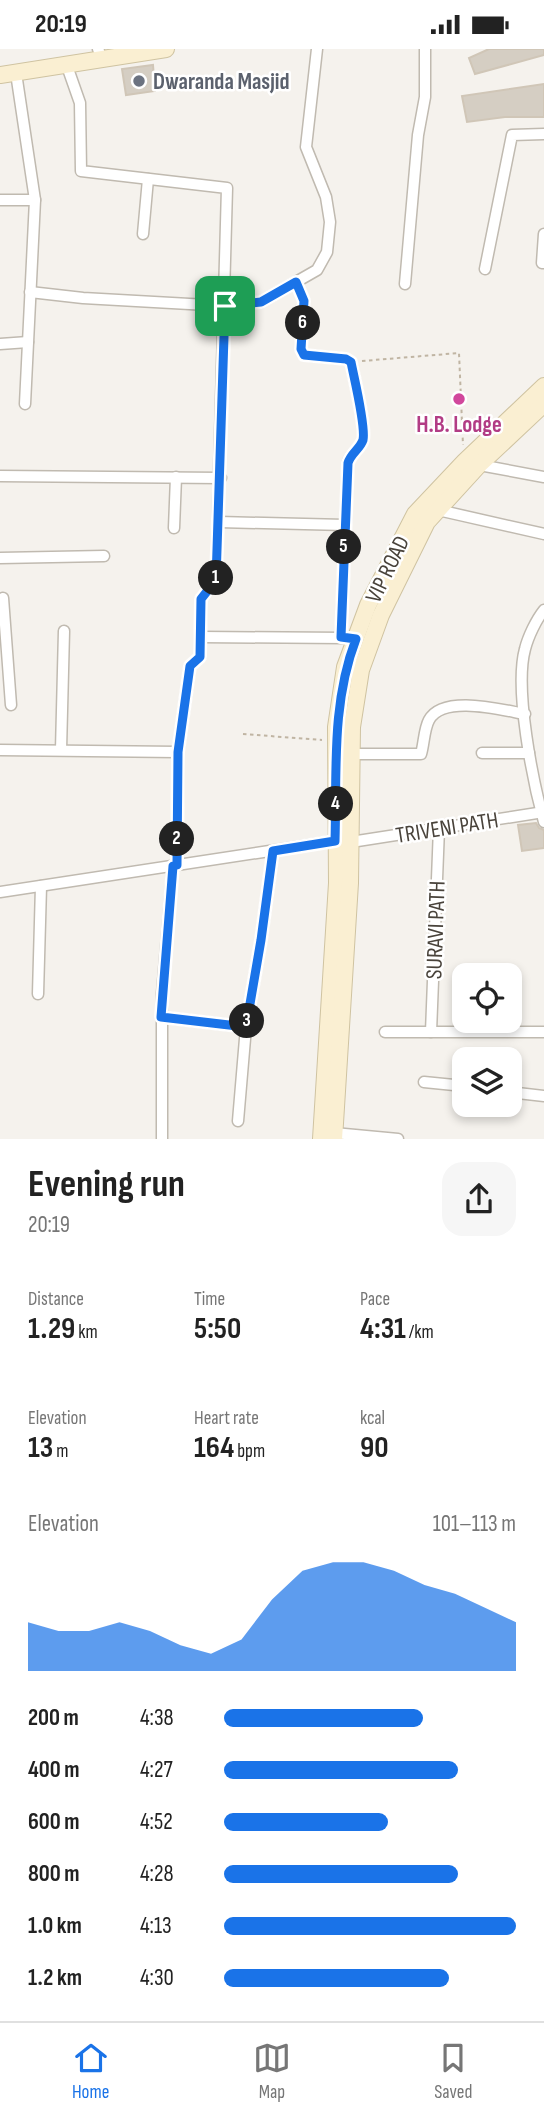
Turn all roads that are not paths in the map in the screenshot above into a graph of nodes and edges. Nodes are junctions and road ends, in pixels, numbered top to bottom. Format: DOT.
graph roads {
  1 [pos="166,49"];
  2 [pos="317,49"];
  3 [pos="425,49"];
  4 [pos="103,50"];
  5 [pos="0,66"];
  6 [pos="67,66"];
  7 [pos="8,74"];
  8 [pos="544,134"];
  9 [pos="148,180"];
  10 [pos="0,200"];
  11 [pos="35,200"];
  12 [pos="143,234"];
  13 [pos="544,234"];
  14 [pos="544,263"];
  15 [pos="485,269"];
  16 [pos="296,282"];
  17 [pos="405,284"];
  18 [pos="30,292"];
  19 [pos="225,306"];
  20 [pos="28,342"];
  21 [pos="0,344"];
  22 [pos="544,386"];
  23 [pos="25,404"];
  24 [pos="544,404"];
  25 [pos="469,457"];
  26 [pos="0,475"];
  27 [pos="176,477"];
  28 [pos="544,477"];
  29 [pos="221,478"];
  30 [pos="438,510"];
  31 [pos="219,521"];
  32 [pos="345,525"];
  33 [pos="174,528"];
  34 [pos="544,534"];
  35 [pos="104,556"];
  36 [pos="0,558"];
  37 [pos="4,598"];
  38 [pos="544,610"];
  39 [pos="64,631"];
  40 [pos="201,637"];
  41 [pos="349,638"];
  42 [pos="4,652"];
  43 [pos="10,705"];
  44 [pos="525,715"];
  45 [pos="0,750"];
  46 [pos="61,750"];
  47 [pos="178,752"];
  48 [pos="482,753"];
  49 [pos="529,753"];
  50 [pos="351,754"];
  51 [pos="543,815"];
  52 [pos="439,828"];
  53 [pos="343,842"];
  54 [pos="273,851"];
  55 [pos="175,865"];
  56 [pos="41,886"];
  57 [pos="0,892"];
  58 [pos="38,994"];
  59 [pos="161,1017"];
  60 [pos="246,1027"];
  61 [pos="431,1032"];
  62 [pos="385,1033"];
  63 [pos="544,1033"];
  64 [pos="424,1081"];
  65 [pos="452,1084"];
  66 [pos="522,1093"];
  67 [pos="544,1096"];
  68 [pos="238,1121"];
  69 [pos="330,1137"];
  70 [pos="162,1139"];
  71 [pos="398,1139"];
  1 -- 6 [label="main road"];
  2 -- 16 [label="street"];
  3 -- 17 [label="street"];
  4 -- 5 [label="main road"];
  6 -- 7 [label="main road"];
  6 -- 9 [label="street"];
  7 -- 11 [label="street"];
  8 -- 15 [label="street"];
  9 -- 12 [label="street"];
  9 -- 19 [label="street"];
  10 -- 11 [label="street"];
  11 -- 18 [label="street"];
  13 -- 14 [label="street"];
  16 -- 19 [label="street"];
  16 -- 32 [label="street"];
  18 -- 19 [label="street"];
  18 -- 20 [label="street"];
  19 -- 29 [label="street"];
  20 -- 21 [label="street"];
  20 -- 23 [label="street"];
  22 -- 25 [label="main road, VIP ROAD"];
  24 -- 25 [label="main road, VIP ROAD"];
  25 -- 28 [label="street"];
  25 -- 30 [label="main road, VIP ROAD"];
  25 -- 41 [label="main road, VIP ROAD"];
  26 -- 27 [label="street"];
  27 -- 29 [label="street"];
  27 -- 33 [label="street"];
  29 -- 31 [label="street"];
  30 -- 34 [label="street"];
  30 -- 50 [label="main road, VIP ROAD"];
  31 -- 32 [label="street"];
  31 -- 40 [label="street"];
  32 -- 41 [label="street"];
  35 -- 36 [label="street"];
  37 -- 42 [label="street"];
  38 -- 44 [label="street"];
  39 -- 46 [label="street"];
  40 -- 41 [label="street"];
  40 -- 47 [label="street"];
  41 -- 53 [label="main road, VIP ROAD"];
  42 -- 43 [label="street"];
  44 -- 49 [label="street"];
  44 -- 50 [label="street"];
  45 -- 46 [label="street"];
  46 -- 47 [label="street"];
  47 -- 55 [label="street"];
  48 -- 49 [label="street"];
  49 -- 51 [label="street"];
  50 -- 53 [label="main road, VIP ROAD"];
  51 -- 52 [label="street, TRIVENI PATH"];
  52 -- 53 [label="street, TRIVENI PATH"];
  52 -- 61 [label="street, SURAVI PATH"];
  53 -- 54 [label="street, TRIVENI PATH"];
  53 -- 69 [label="main road, VIP ROAD"];
  54 -- 55 [label="street, TRIVENI PATH"];
  54 -- 60 [label="street"];
  55 -- 56 [label="street, TRIVENI PATH"];
  55 -- 59 [label="street"];
  56 -- 57 [label="street, TRIVENI PATH"];
  56 -- 58 [label="street"];
  59 -- 60 [label="street"];
  59 -- 70 [label="street"];
  60 -- 68 [label="street"];
  61 -- 62 [label="street"];
  61 -- 63 [label="street"];
  64 -- 65 [label="street"];
  66 -- 67 [label="street"];
  69 -- 71 [label="street"];
}
